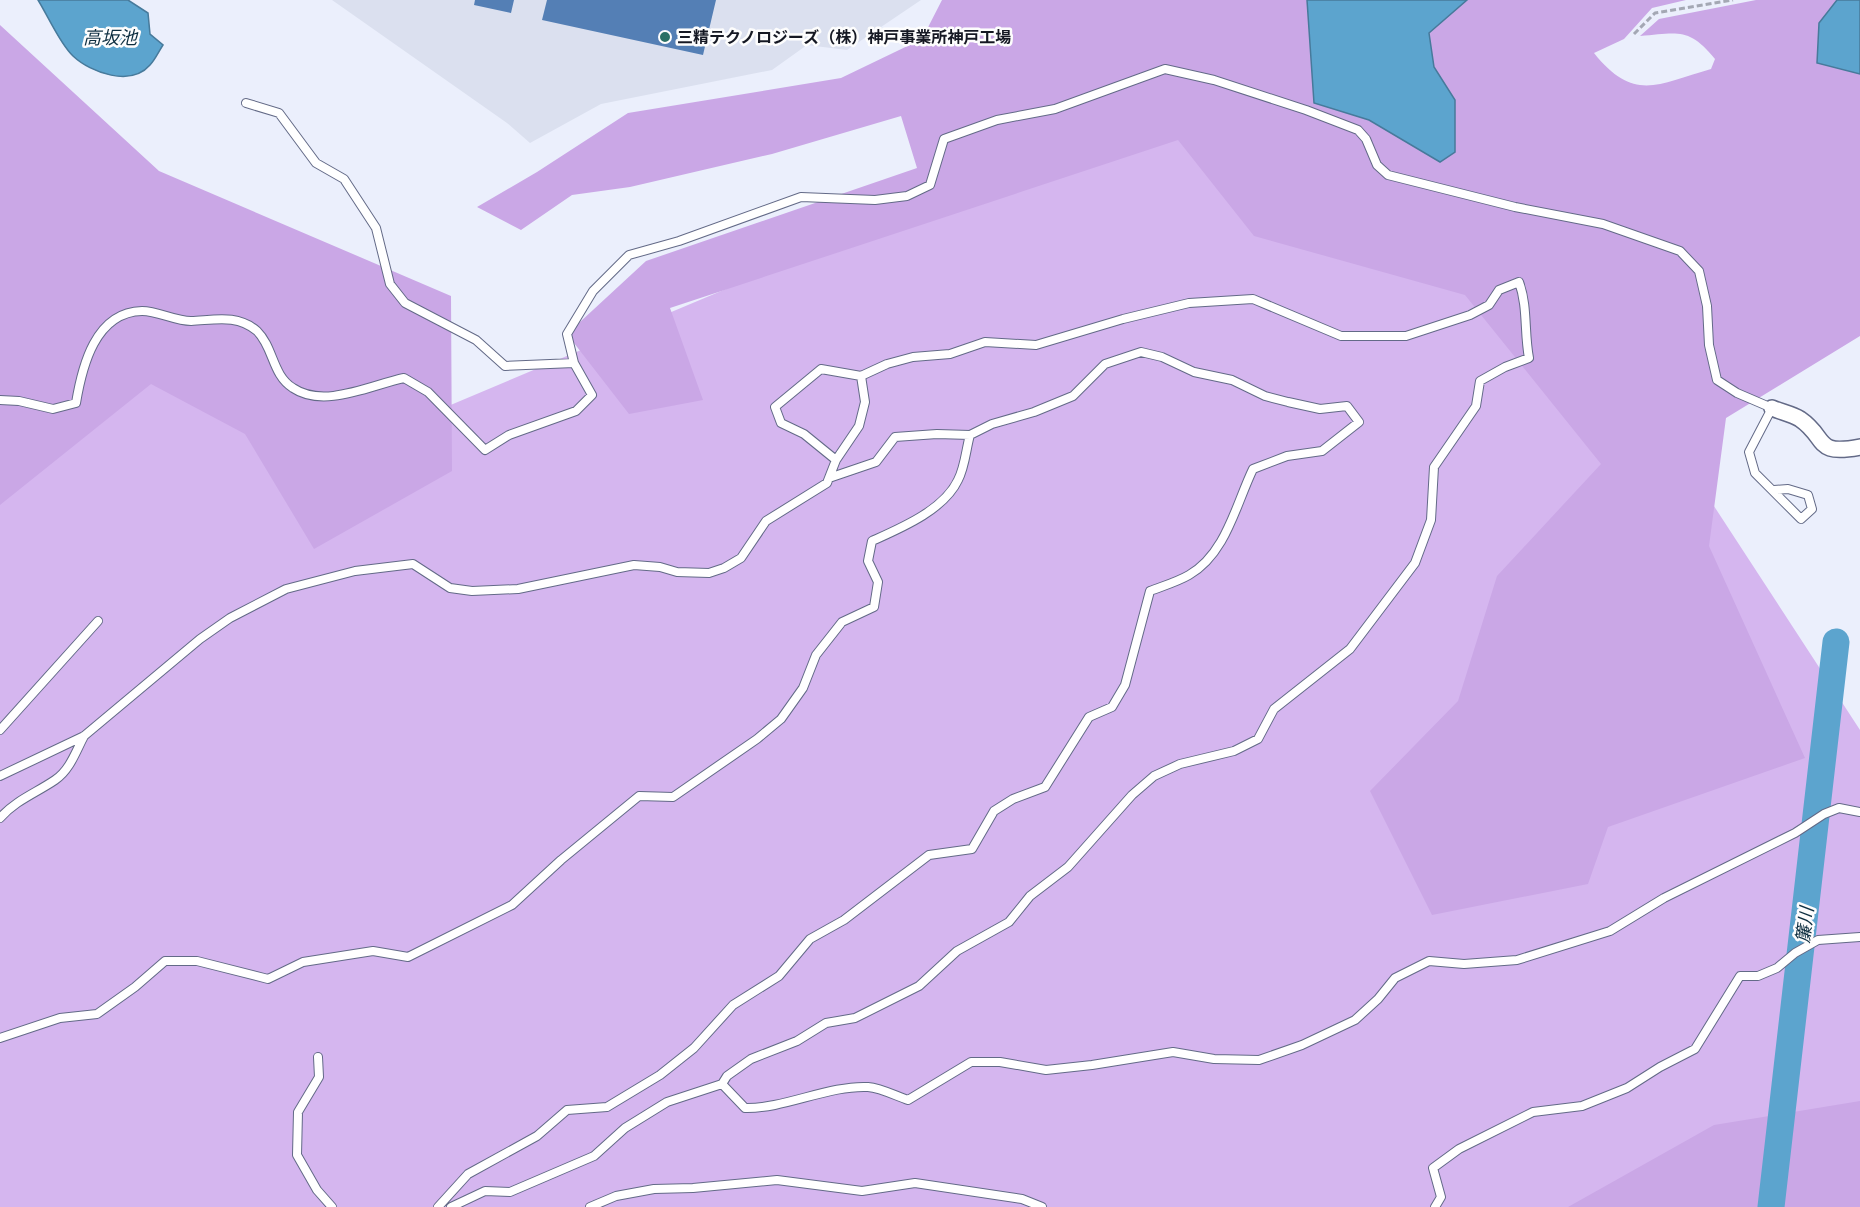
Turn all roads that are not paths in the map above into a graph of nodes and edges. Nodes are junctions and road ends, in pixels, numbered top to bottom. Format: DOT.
graph roads {
  1 [pos="246,103"];
  2 [pos="574,363"];
  3 [pos="861,376"];
  4 [pos="0,400"];
  5 [pos="1772,408"];
  6 [pos="970,435"];
  7 [pos="1860,447"];
  8 [pos="836,459"];
  9 [pos="829,478"];
  10 [pos="1774,490"];
  11 [pos="98,621"];
  12 [pos="0,730"];
  13 [pos="84,736"];
  14 [pos="0,776"];
  15 [pos="1860,812"];
  16 [pos="0,818"];
  17 [pos="1860,938"];
  18 [pos="0,1038"];
  19 [pos="318,1057"];
  20 [pos="722,1084"];
  21 [pos="332,1207"];
  22 [pos="438,1207"];
  23 [pos="451,1207"];
  24 [pos="590,1207"];
  25 [pos="1042,1207"];
  26 [pos="1435,1207"];
  1 -- 2 [label="lane"];
  2 -- 4 [label="lane"];
  2 -- 5 [label="lane"];
  3 -- 8 [label="lane"];
  3 -- 8 [label="lane"];
  3 -- 20 [label="lane"];
  5 -- 7 [label="street"];
  5 -- 10 [label="lane"];
  6 -- 9 [label="lane"];
  6 -- 18 [label="lane"];
  6 -- 22 [label="lane"];
  8 -- 9 [label="lane"];
  9 -- 13 [label="lane"];
  10 -- 10 [label="lane"];
  11 -- 12 [label="lane"];
  13 -- 14 [label="lane"];
  13 -- 16 [label="lane"];
  15 -- 20 [label="lane"];
  17 -- 26 [label="lane"];
  19 -- 21 [label="lane"];
  20 -- 23 [label="lane"];
  24 -- 25 [label="lane"];
}
